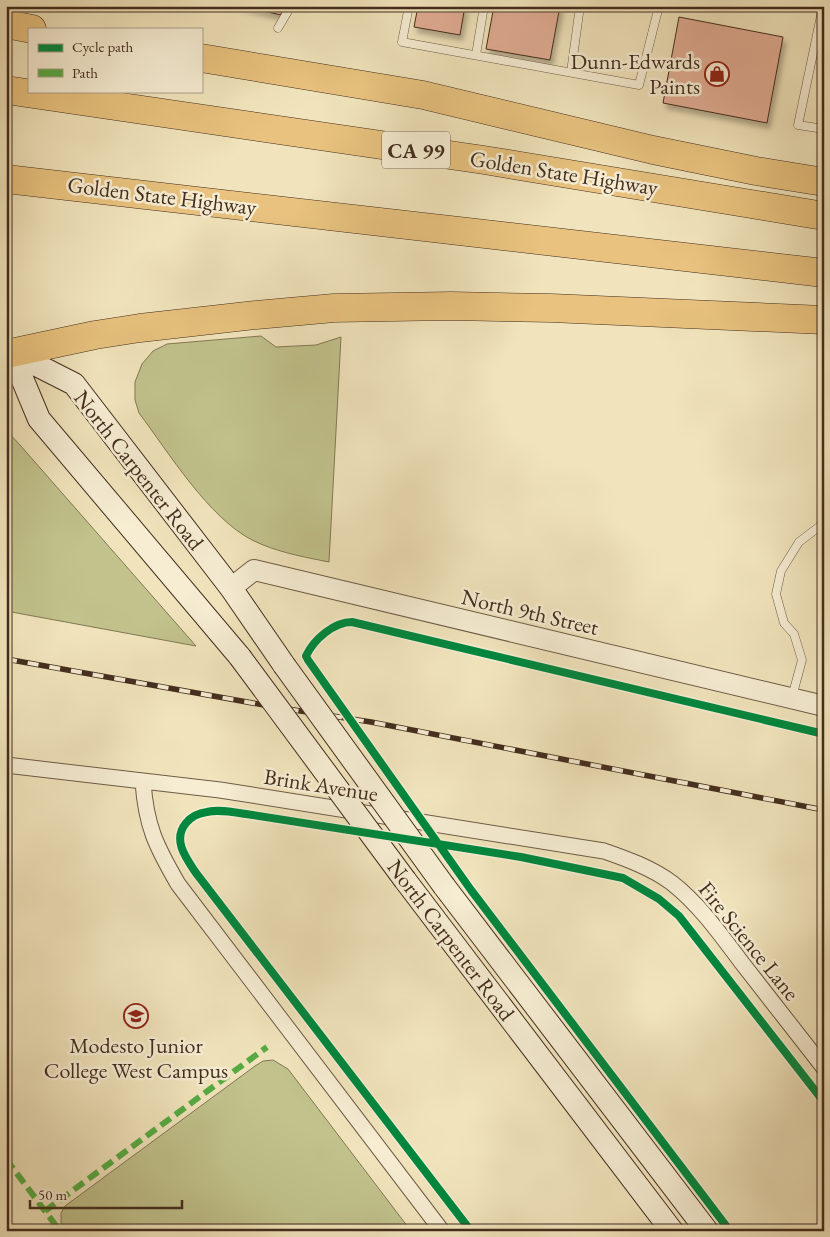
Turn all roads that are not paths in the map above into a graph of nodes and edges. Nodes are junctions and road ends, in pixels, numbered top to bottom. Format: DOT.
graph roads {
  1 [pos="288,6"];
  2 [pos="409,6"];
  3 [pos="484,6"];
  4 [pos="580,6"];
  5 [pos="659,6"];
  6 [pos="823,6"];
  7 [pos="6,24"];
  8 [pos="28,28"];
  9 [pos="278,28"];
  10 [pos="816,43"];
  11 [pos="824,46"];
  12 [pos="476,55"];
  13 [pos="202,58"];
  14 [pos="571,72"];
  15 [pos="6,90"];
  16 [pos="824,129"];
  17 [pos="6,178"];
  18 [pos="824,182"];
  19 [pos="824,216"];
  20 [pos="824,273"];
  21 [pos="824,320"];
  22 [pos="9,353"];
  23 [pos="824,524"];
  24 [pos="231,588"];
  25 [pos="791,699"];
  26 [pos="824,706"];
  27 [pos="6,765"];
  28 [pos="143,782"];
  29 [pos="627,859"];
  30 [pos="824,1068"];
  31 [pos="442,1231"];
  32 [pos="672,1231"];
  33 [pos="707,1231"];
  1 -- 9 [label="lane"];
  2 -- 12 [label="lane"];
  3 -- 12 [label="lane"];
  4 -- 14 [label="lane"];
  5 -- 14 [label="lane"];
  6 -- 10 [label="lane"];
  7 -- 8 [label="highway"];
  10 -- 11 [label="lane"];
  10 -- 16 [label="lane"];
  12 -- 14 [label="lane"];
  13 -- 18 [label="highway"];
  15 -- 19 [label="highway, Golden State Highway / CA 99"];
  17 -- 20 [label="highway, Golden State Highway"];
  21 -- 22 [label="highway"];
  22 -- 24 [label="main road, North Carpenter Road"];
  22 -- 32 [label="main road, North Carpenter Road, bridge"];
  23 -- 25 [label="lane"];
  24 -- 25 [label="street, North 9th Street"];
  24 -- 33 [label="main road, North Carpenter Road, bridge"];
  25 -- 26 [label="street, North 9th Street"];
  27 -- 28 [label="street, Brink Avenue"];
  28 -- 29 [label="street, Brink Avenue"];
  28 -- 31 [label="street"];
  29 -- 30 [label="street, Fire Science Lane"];
}
